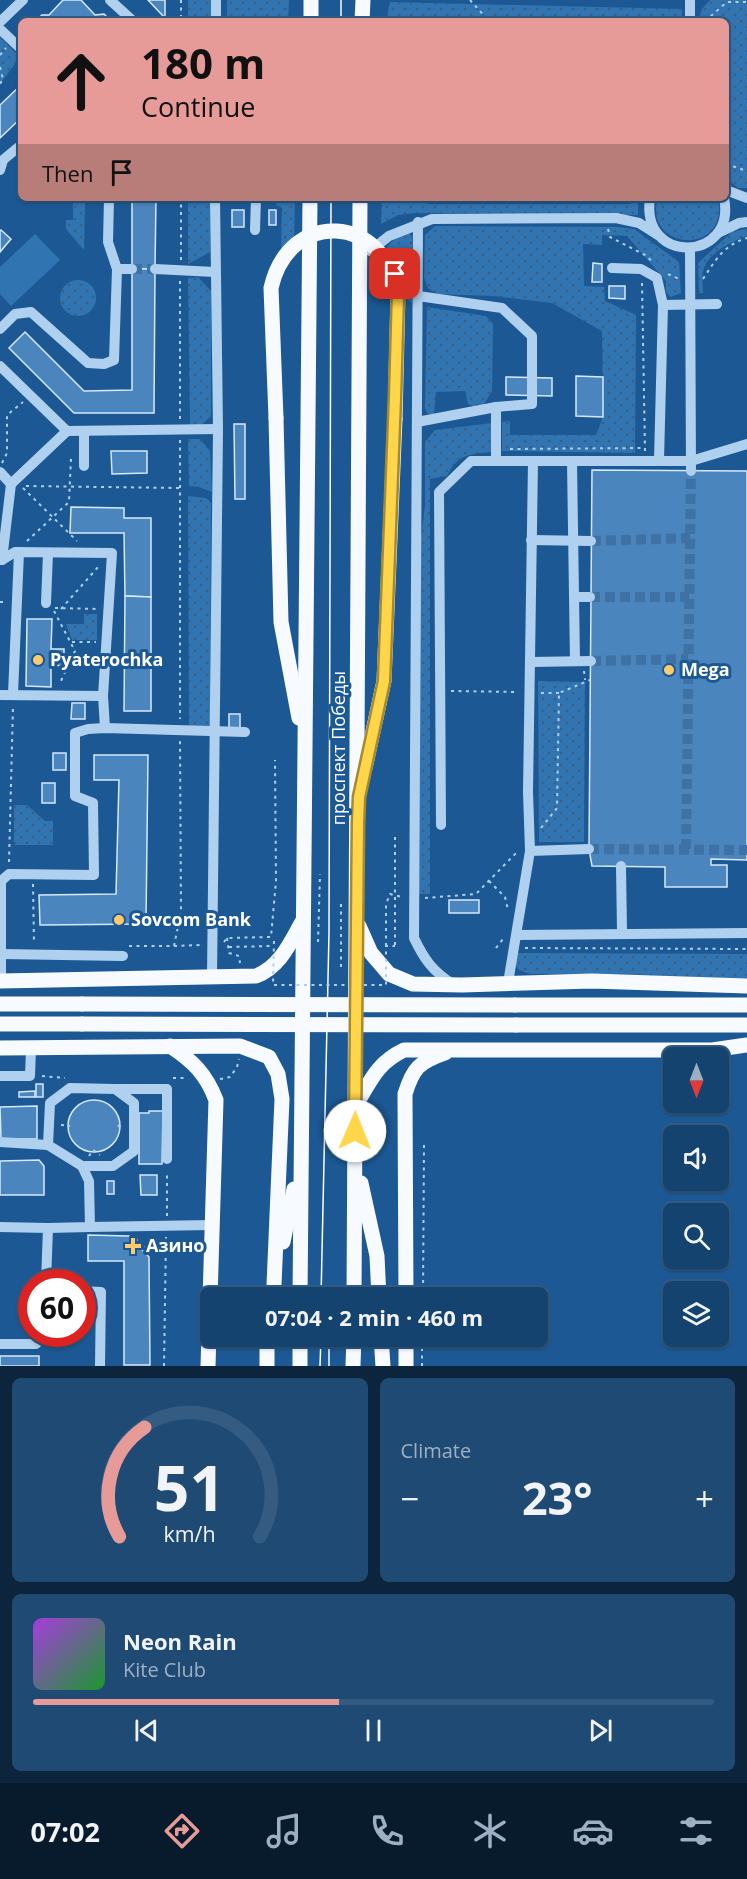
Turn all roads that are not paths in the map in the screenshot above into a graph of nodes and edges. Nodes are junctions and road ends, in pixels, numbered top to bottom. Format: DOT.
graph roads {
  1 [pos="23,0"];
  2 [pos="110,0"];
  3 [pos="216,0"];
  4 [pos="311,0"];
  5 [pos="363,0"];
  6 [pos="690,0"];
  7 [pos="130,18"];
  8 [pos="216,18"];
  9 [pos="311,18"];
  10 [pos="362,18"];
  11 [pos="690,18"];
  12 [pos="0,22"];
  13 [pos="0,29"];
  14 [pos="18,46"];
  15 [pos="18,148"];
  16 [pos="0,170"];
  17 [pos="729,191"];
  18 [pos="747,198"];
  19 [pos="109,201"];
  20 [pos="215,201"];
  21 [pos="256,201"];
  22 [pos="310,201"];
  23 [pos="360,201"];
  24 [pos="650,201"];
  25 [pos="724,201"];
  26 [pos="418,222"];
  27 [pos="747,222"];
  28 [pos="255,230"];
  29 [pos="718,233"];
  30 [pos="658,235"];
  31 [pos="690,248"];
  32 [pos="360,258"];
  33 [pos="612,268"];
  34 [pos="117,269"];
  35 [pos="132,269"];
  36 [pos="155,269"];
  37 [pos="215,272"];
  38 [pos="418,296"];
  39 [pos="690,303"];
  40 [pos="663,304"];
  41 [pos="717,304"];
  42 [pos="0,329"];
  43 [pos="0,366"];
  44 [pos="496,407"];
  45 [pos="417,422"];
  46 [pos="218,429"];
  47 [pos="84,430"];
  48 [pos="67,431"];
  49 [pos="747,444"];
  50 [pos="660,460"];
  51 [pos="496,461"];
  52 [pos="533,461"];
  53 [pos="572,462"];
  54 [pos="84,466"];
  55 [pos="691,466"];
  56 [pos="0,470"];
  57 [pos="11,484"];
  58 [pos="531,540"];
  59 [pos="575,541"];
  60 [pos="591,541"];
  61 [pos="17,552"];
  62 [pos="48,553"];
  63 [pos="1,560"];
  64 [pos="575,597"];
  65 [pos="590,597"];
  66 [pos="49,606"];
  67 [pos="575,661"];
  68 [pos="591,661"];
  69 [pos="531,662"];
  70 [pos="14,694"];
  71 [pos="0,695"];
  72 [pos="103,696"];
  73 [pos="105,728"];
  74 [pos="214,731"];
  75 [pos="245,732"];
  76 [pos="305,772"];
  77 [pos="359,797"];
  78 [pos="441,825"];
  79 [pos="589,849"];
  80 [pos="530,851"];
  81 [pos="621,867"];
  82 [pos="0,886"];
  83 [pos="303,919"];
  84 [pos="357,921"];
  85 [pos="622,933"];
  86 [pos="747,933"];
  87 [pos="517,935"];
  88 [pos="125,951"];
  89 [pos="1,954"];
  90 [pos="212,977"];
  91 [pos="1,981"];
  92 [pos="508,982"];
  93 [pos="456,986"];
  94 [pos="747,986"];
  95 [pos="0,1004"];
  96 [pos="747,1005"];
  97 [pos="0,1024"];
  98 [pos="747,1024"];
  99 [pos="747,1045"];
  100 [pos="170,1046"];
  101 [pos="0,1048"];
  102 [pos="31,1048"];
  103 [pos="453,1050"];
  104 [pos="0,1076"];
  105 [pos="115,1089"];
  106 [pos="355,1108"];
  107 [pos="0,1143"];
  108 [pos="48,1145"];
  109 [pos="301,1153"];
  110 [pos="354,1154"];
  111 [pos="167,1159"];
  112 [pos="82,1166"];
  113 [pos="211,1225"];
  114 [pos="0,1227"];
  115 [pos="90,1227"];
  116 [pos="48,1228"];
  117 [pos="46,1269"];
  118 [pos="273,1287"];
  119 [pos="274,1287"];
  120 [pos="300,1287"];
  121 [pos="354,1287"];
  122 [pos="378,1287"];
  123 [pos="405,1287"];
  124 [pos="96,1292"];
  125 [pos="0,1344"];
  126 [pos="18,1344"];
  127 [pos="267,1347"];
  128 [pos="300,1347"];
  129 [pos="354,1347"];
  130 [pos="382,1347"];
  131 [pos="406,1347"];
  132 [pos="100,1366"];
  133 [pos="208,1366"];
  134 [pos="267,1366"];
  135 [pos="300,1366"];
  136 [pos="353,1366"];
  137 [pos="383,1366"];
  138 [pos="406,1366"];
  1 -- 12 [label="street"];
  2 -- 7 [label="street"];
  3 -- 8 [label="street"];
  4 -- 9 [label="main road"];
  5 -- 10 [label="main road"];
  6 -- 11 [label="street"];
  13 -- 14 [label="street"];
  15 -- 16 [label="street"];
  17 -- 18 [label="street"];
  19 -- 34 [label="street"];
  20 -- 37 [label="street"];
  21 -- 28 [label="street"];
  22 -- 76 [label="main road, проспект Победы"];
  23 -- 32 [label="main road, проспект Победы"];
  24 -- 30 [label="street"];
  25 -- 29 [label="street"];
  26 -- 30 [label="street"];
  26 -- 32 [label="street"];
  26 -- 38 [label="street"];
  27 -- 29 [label="street"];
  29 -- 31 [label="street"];
  30 -- 31 [label="street"];
  31 -- 39 [label="street"];
  32 -- 77 [label="main road, проспект Победы"];
  33 -- 40 [label="street"];
  34 -- 35 [label="street"];
  34 -- 42 [label="street"];
  36 -- 37 [label="street"];
  37 -- 46 [label="street"];
  38 -- 44 [label="street"];
  38 -- 45 [label="street"];
  39 -- 40 [label="street"];
  39 -- 41 [label="street"];
  39 -- 55 [label="street"];
  40 -- 50 [label="street"];
  43 -- 48 [label="street"];
  44 -- 45 [label="street"];
  44 -- 51 [label="street"];
  45 -- 93 [label="street"];
  46 -- 47 [label="street"];
  46 -- 74 [label="street"];
  47 -- 48 [label="street"];
  47 -- 54 [label="street"];
  48 -- 57 [label="street"];
  49 -- 55 [label="street"];
  50 -- 53 [label="street"];
  50 -- 55 [label="street"];
  51 -- 52 [label="street"];
  51 -- 78 [label="street"];
  52 -- 53 [label="street"];
  52 -- 58 [label="street"];
  53 -- 59 [label="street"];
  56 -- 57 [label="street"];
  57 -- 63 [label="street"];
  58 -- 59 [label="street"];
  58 -- 69 [label="street"];
  59 -- 60 [label="street"];
  59 -- 64 [label="street"];
  61 -- 62 [label="street"];
  61 -- 63 [label="street"];
  61 -- 70 [label="street"];
  62 -- 66 [label="street"];
  62 -- 72 [label="street"];
  64 -- 65 [label="street"];
  64 -- 67 [label="street"];
  67 -- 68 [label="street"];
  67 -- 69 [label="street"];
  69 -- 80 [label="street"];
  70 -- 71 [label="street"];
  70 -- 72 [label="street"];
  72 -- 73 [label="street"];
  73 -- 74 [label="street"];
  73 -- 82 [label="street"];
  74 -- 75 [label="street"];
  74 -- 90 [label="street"];
  76 -- 77 [label="main road, bridge"];
  76 -- 83 [label="main road, проспект Победы"];
  77 -- 84 [label="main road, проспект Победы"];
  79 -- 80 [label="street"];
  80 -- 87 [label="street"];
  81 -- 85 [label="street"];
  82 -- 89 [label="street"];
  83 -- 90 [label="main road"];
  83 -- 109 [label="main road, проспект Победы"];
  84 -- 93 [label="main road"];
  84 -- 106 [label="main road, проспект Победы"];
  85 -- 86 [label="street"];
  85 -- 87 [label="street"];
  87 -- 92 [label="street"];
  88 -- 89 [label="street"];
  89 -- 91 [label="street"];
  90 -- 91 [label="main road"];
  92 -- 93 [label="main road"];
  92 -- 94 [label="main road"];
  95 -- 96 [label="main road, bridge"];
  97 -- 98 [label="main road, bridge"];
  99 -- 103 [label="main road"];
  100 -- 102 [label="main road"];
  100 -- 113 [label="main road"];
  100 -- 118 [label="main road"];
  101 -- 102 [label="main road"];
  102 -- 104 [label="street"];
  103 -- 106 [label="main road"];
  103 -- 123 [label="main road"];
  105 -- 108 [label="street"];
  105 -- 111 [label="street"];
  105 -- 112 [label="street"];
  106 -- 110 [label="main road, проспект Победы"];
  107 -- 108 [label="street"];
  108 -- 112 [label="street"];
  109 -- 119 [label="main road"];
  109 -- 120 [label="main road"];
  110 -- 121 [label="main road, проспект Победы"];
  110 -- 122 [label="main road"];
  112 -- 115 [label="street"];
  113 -- 115 [label="street"];
  113 -- 133 [label="main road"];
  114 -- 116 [label="street"];
  115 -- 116 [label="street"];
  116 -- 117 [label="street"];
  124 -- 132 [label="street"];
  125 -- 126 [label="street"];
  127 -- 134 [label="main road"];
  128 -- 135 [label="main road"];
  129 -- 136 [label="main road"];
  130 -- 137 [label="main road"];
  131 -- 138 [label="main road"];
}
